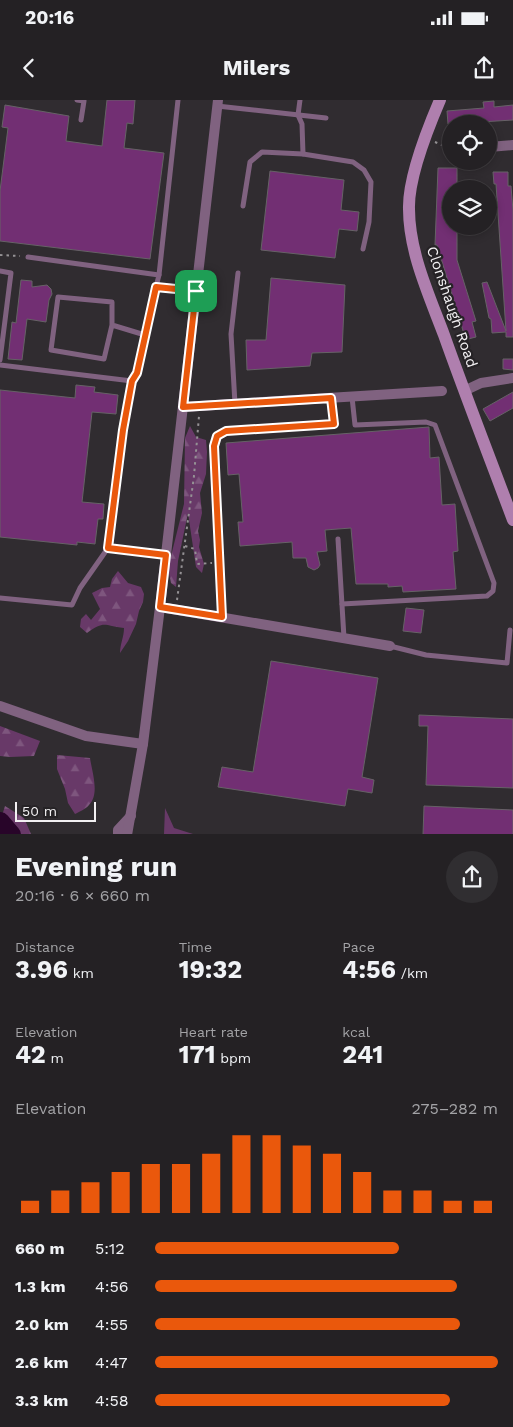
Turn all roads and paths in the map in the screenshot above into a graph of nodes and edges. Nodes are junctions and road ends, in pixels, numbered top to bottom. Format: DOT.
graph roads {
  1 [pos="77,100"];
  2 [pos="178,100"];
  3 [pos="300,100"];
  4 [pos="440,100"];
  5 [pos="218,103"];
  6 [pos="298,115"];
  7 [pos="326,118"];
  8 [pos="81,120"];
  9 [pos="426,138"];
  10 [pos="442,145"];
  11 [pos="513,145"];
  12 [pos="497,146"];
  13 [pos="303,154"];
  14 [pos="244,206"];
  15 [pos="363,249"];
  16 [pos="0,255"];
  17 [pos="28,257"];
  18 [pos="0,271"];
  19 [pos="238,273"];
  20 [pos="158,275"];
  21 [pos="156,287"];
  22 [pos="196,291"];
  23 [pos="0,300"];
  24 [pos="7,301"];
  25 [pos="112,325"];
  26 [pos="145,335"];
  27 [pos="1,346"];
  28 [pos="0,360"];
  29 [pos="0,365"];
  30 [pos="513,378"];
  31 [pos="132,381"];
  32 [pos="442,391"];
  33 [pos="464,391"];
  34 [pos="352,397"];
  35 [pos="331,398"];
  36 [pos="234,404"];
  37 [pos="200,406"];
  38 [pos="183,407"];
  39 [pos="334,424"];
  40 [pos="513,520"];
  41 [pos="338,539"];
  42 [pos="184,546"];
  43 [pos="108,548"];
  44 [pos="166,555"];
  45 [pos="219,563"];
  46 [pos="0,598"];
  47 [pos="342,604"];
  48 [pos="160,607"];
  49 [pos="176,609"];
  50 [pos="222,617"];
  51 [pos="510,630"];
  52 [pos="344,638"];
  53 [pos="390,646"];
  54 [pos="0,706"];
  55 [pos="143,744"];
  56 [pos="132,815"];
  57 [pos="118,834"];
  58 [pos="127,834"];
  59 [pos="135,834"];
  1 -- 8 [label="lane"];
  2 -- 20 [label="lane"];
  3 -- 6 [label="lane"];
  4 -- 9 [label="street, Clonshaugh Road"];
  5 -- 6 [label="lane"];
  5 -- 22 [label="street"];
  6 -- 7 [label="lane"];
  6 -- 13 [label="lane"];
  9 -- 10 [label="path"];
  9 -- 33 [label="street, Clonshaugh Road"];
  11 -- 12 [label="street"];
  13 -- 14 [label="lane"];
  13 -- 15 [label="lane"];
  16 -- 17 [label="path"];
  17 -- 20 [label="lane"];
  18 -- 24 [label="lane"];
  19 -- 36 [label="lane"];
  20 -- 21 [label="lane"];
  21 -- 22 [label="lane"];
  21 -- 26 [label="lane"];
  22 -- 38 [label="street"];
  23 -- 24 [label="lane"];
  24 -- 27 [label="lane"];
  25 -- 25 [label="lane"];
  25 -- 26 [label="lane"];
  26 -- 31 [label="lane"];
  27 -- 28 [label="lane"];
  29 -- 31 [label="lane"];
  30 -- 33 [label="street"];
  31 -- 43 [label="lane"];
  32 -- 34 [label="street"];
  33 -- 40 [label="street, Clonshaugh Road"];
  34 -- 35 [label="street"];
  34 -- 47 [label="lane"];
  35 -- 36 [label="street"];
  35 -- 39 [label="path"];
  36 -- 37 [label="street"];
  37 -- 38 [label="street"];
  37 -- 42 [label="path"];
  38 -- 44 [label="street"];
  39 -- 45 [label="lane"];
  41 -- 47 [label="lane"];
  42 -- 45 [label="path"];
  42 -- 49 [label="path"];
  43 -- 44 [label="lane"];
  43 -- 46 [label="lane"];
  44 -- 48 [label="street"];
  45 -- 50 [label="lane"];
  47 -- 52 [label="lane"];
  48 -- 49 [label="street"];
  48 -- 55 [label="street"];
  49 -- 50 [label="street"];
  50 -- 52 [label="street"];
  51 -- 53 [label="lane"];
  52 -- 53 [label="street"];
  54 -- 55 [label="street"];
  55 -- 56 [label="street"];
  56 -- 57 [label="street"];
  56 -- 58 [label="street"];
  56 -- 59 [label="street"];
}
